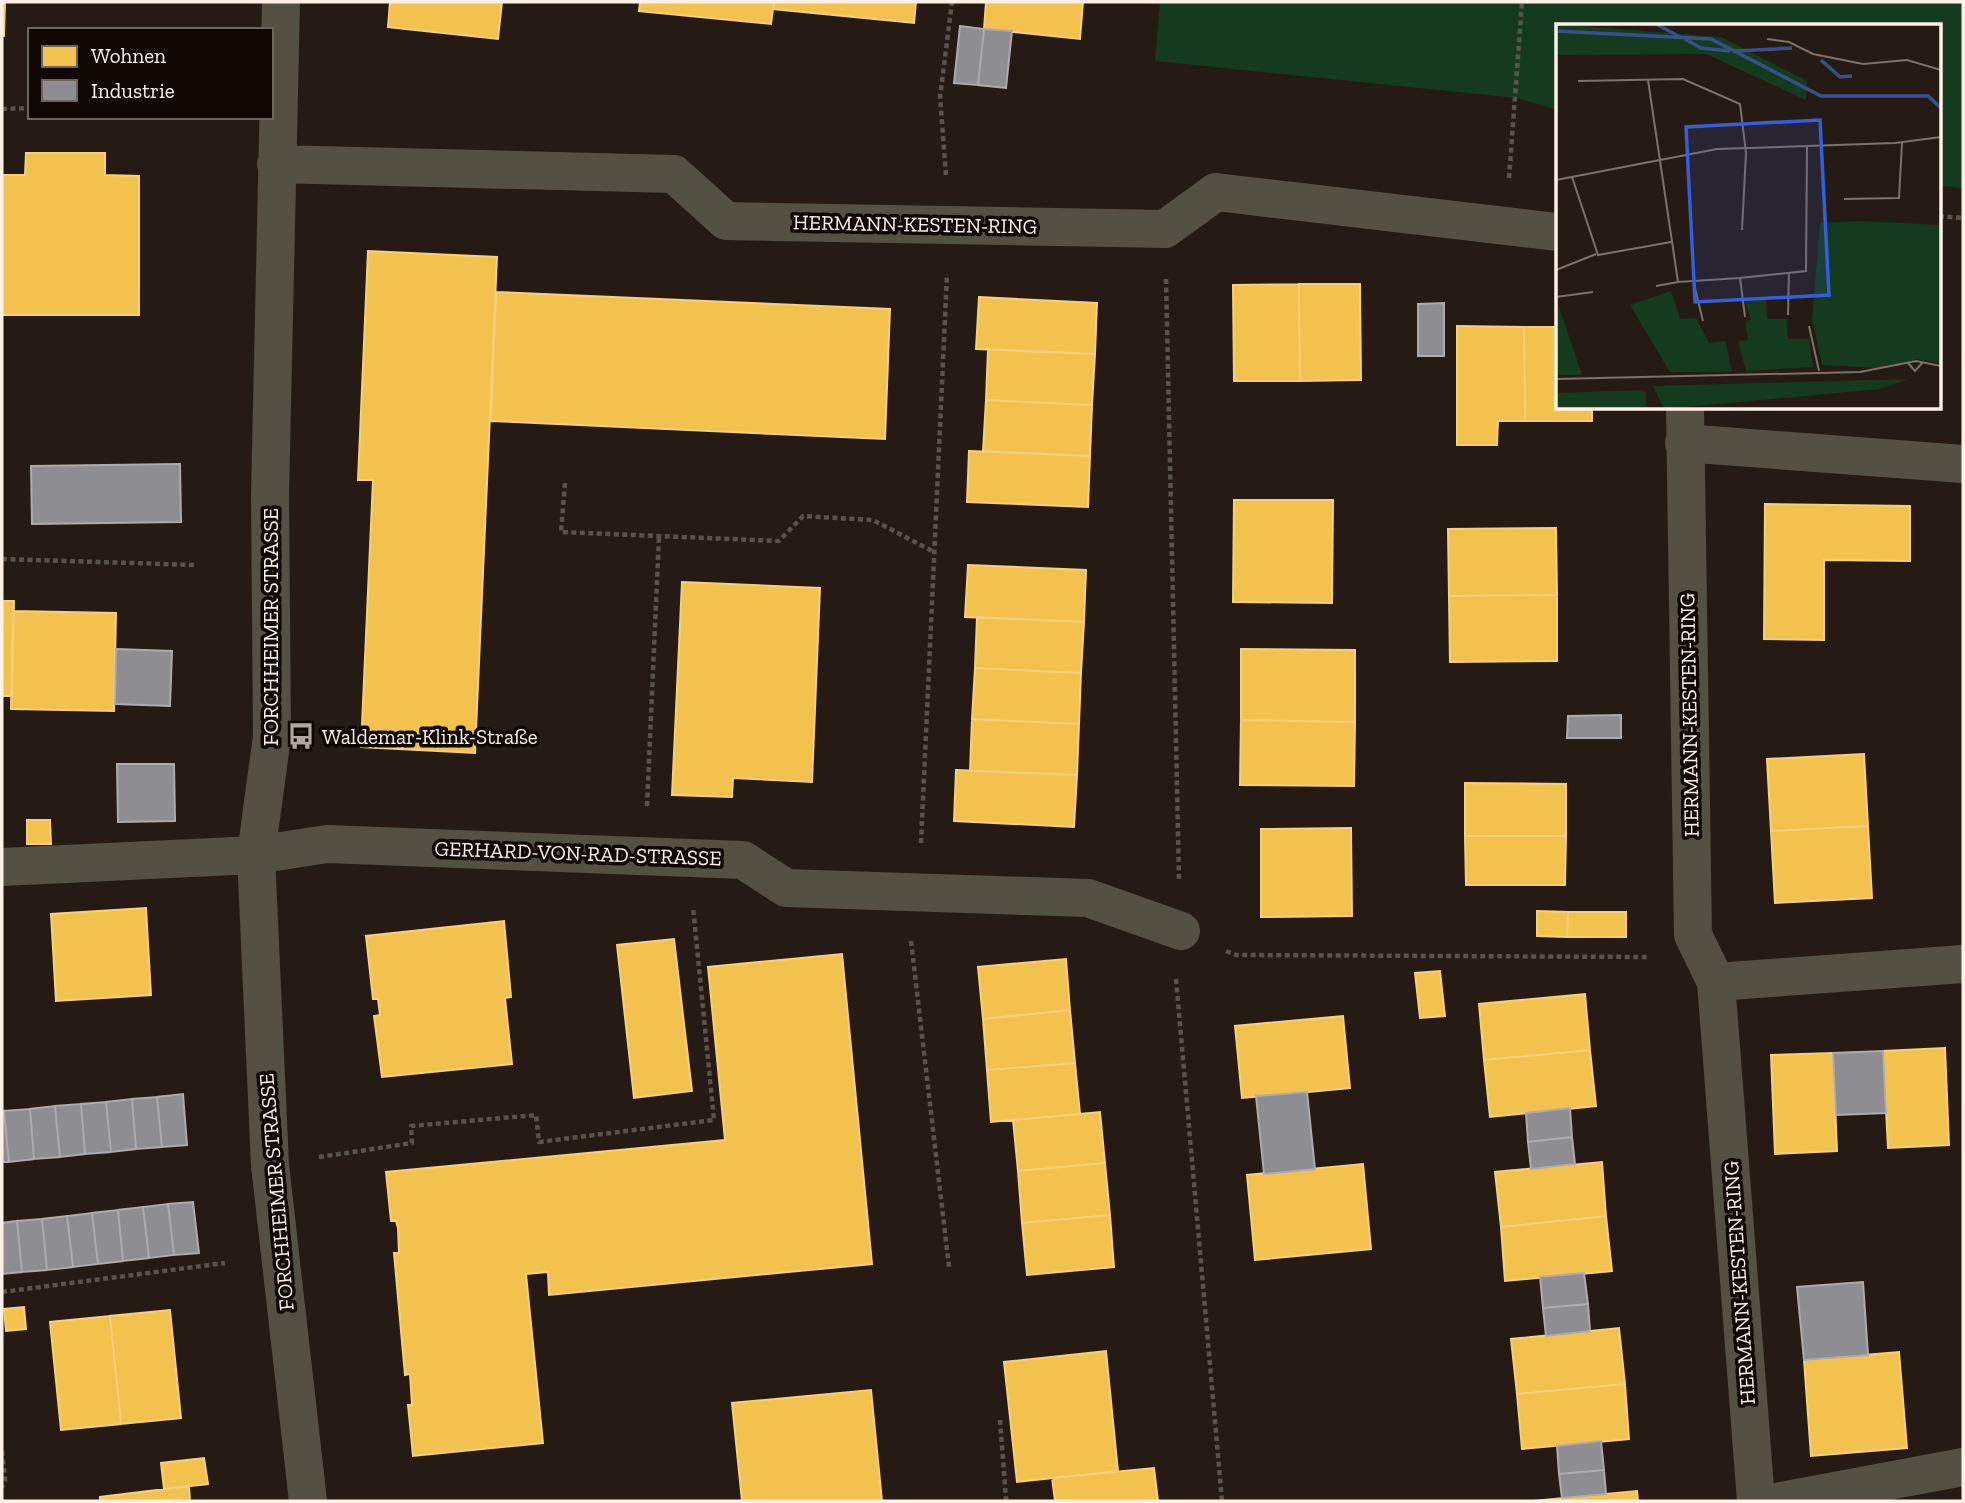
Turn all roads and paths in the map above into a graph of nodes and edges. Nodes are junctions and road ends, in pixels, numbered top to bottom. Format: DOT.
graph roads {
  1 [pos="281,2"];
  2 [pos="952,2"];
  3 [pos="1522,2"];
  4 [pos="28,108"];
  5 [pos="2,109"];
  6 [pos="276,164"];
  7 [pos="1940,216"];
  8 [pos="1963,218"];
  9 [pos="949,224"];
  10 [pos="1505,228"];
  11 [pos="1165,229"];
  12 [pos="1556,232"];
  13 [pos="1685,425"];
  14 [pos="1963,464"];
  15 [pos="565,483"];
  16 [pos="659,536"];
  17 [pos="934,552"];
  18 [pos="2,559"];
  19 [pos="196,565"];
  20 [pos="256,855"];
  21 [pos="644,856"];
  22 [pos="688,858"];
  23 [pos="2,867"];
  24 [pos="912,892"];
  25 [pos="1181,931"];
  26 [pos="1963,964"];
  27 [pos="1709,970"];
  28 [pos="270,1165"];
  29 [pos="225,1263"];
  30 [pos="949,1267"];
  31 [pos="2,1292"];
  32 [pos="1000,1419"];
  33 [pos="2,1451"];
  34 [pos="1963,1467"];
  35 [pos="2,1487"];
  36 [pos="308,1501"];
  37 [pos="1011,1501"];
  38 [pos="1222,1501"];
  39 [pos="1756,1501"];
  40 [pos="1781,1501"];
  1 -- 6 [label="street, FORCHHEIMER STRASSE"];
  2 -- 9 [label="path"];
  3 -- 10 [label="path"];
  4 -- 5 [label="path"];
  6 -- 9 [label="street, HERMANN-KESTEN-RING"];
  6 -- 20 [label="street, FORCHHEIMER STRASSE"];
  7 -- 8 [label="path"];
  9 -- 11 [label="street, HERMANN-KESTEN-RING"];
  9 -- 17 [label="path"];
  10 -- 11 [label="street"];
  10 -- 12 [label="street"];
  11 -- 25 [label="path"];
  13 -- 14 [label="street, HERMANN-KESTEN-RING"];
  13 -- 27 [label="street, HERMANN-KESTEN-RING"];
  15 -- 16 [label="path"];
  16 -- 17 [label="path"];
  16 -- 21 [label="path"];
  17 -- 24 [label="path"];
  18 -- 19 [label="path"];
  20 -- 21 [label="street, GERHARD-VON-RAD-STRASSE"];
  20 -- 23 [label="street"];
  20 -- 28 [label="street, FORCHHEIMER STRASSE"];
  21 -- 22 [label="street, GERHARD-VON-RAD-STRASSE"];
  22 -- 24 [label="street, GERHARD-VON-RAD-STRASSE"];
  22 -- 28 [label="path"];
  24 -- 25 [label="street, GERHARD-VON-RAD-STRASSE"];
  24 -- 30 [label="path"];
  25 -- 27 [label="path"];
  25 -- 38 [label="path"];
  26 -- 27 [label="street"];
  27 -- 39 [label="street, HERMANN-KESTEN-RING"];
  28 -- 36 [label="street, FORCHHEIMER STRASSE"];
  29 -- 31 [label="path"];
  32 -- 37 [label="path"];
  33 -- 35 [label="path"];
  34 -- 40 [label="street"];
}
